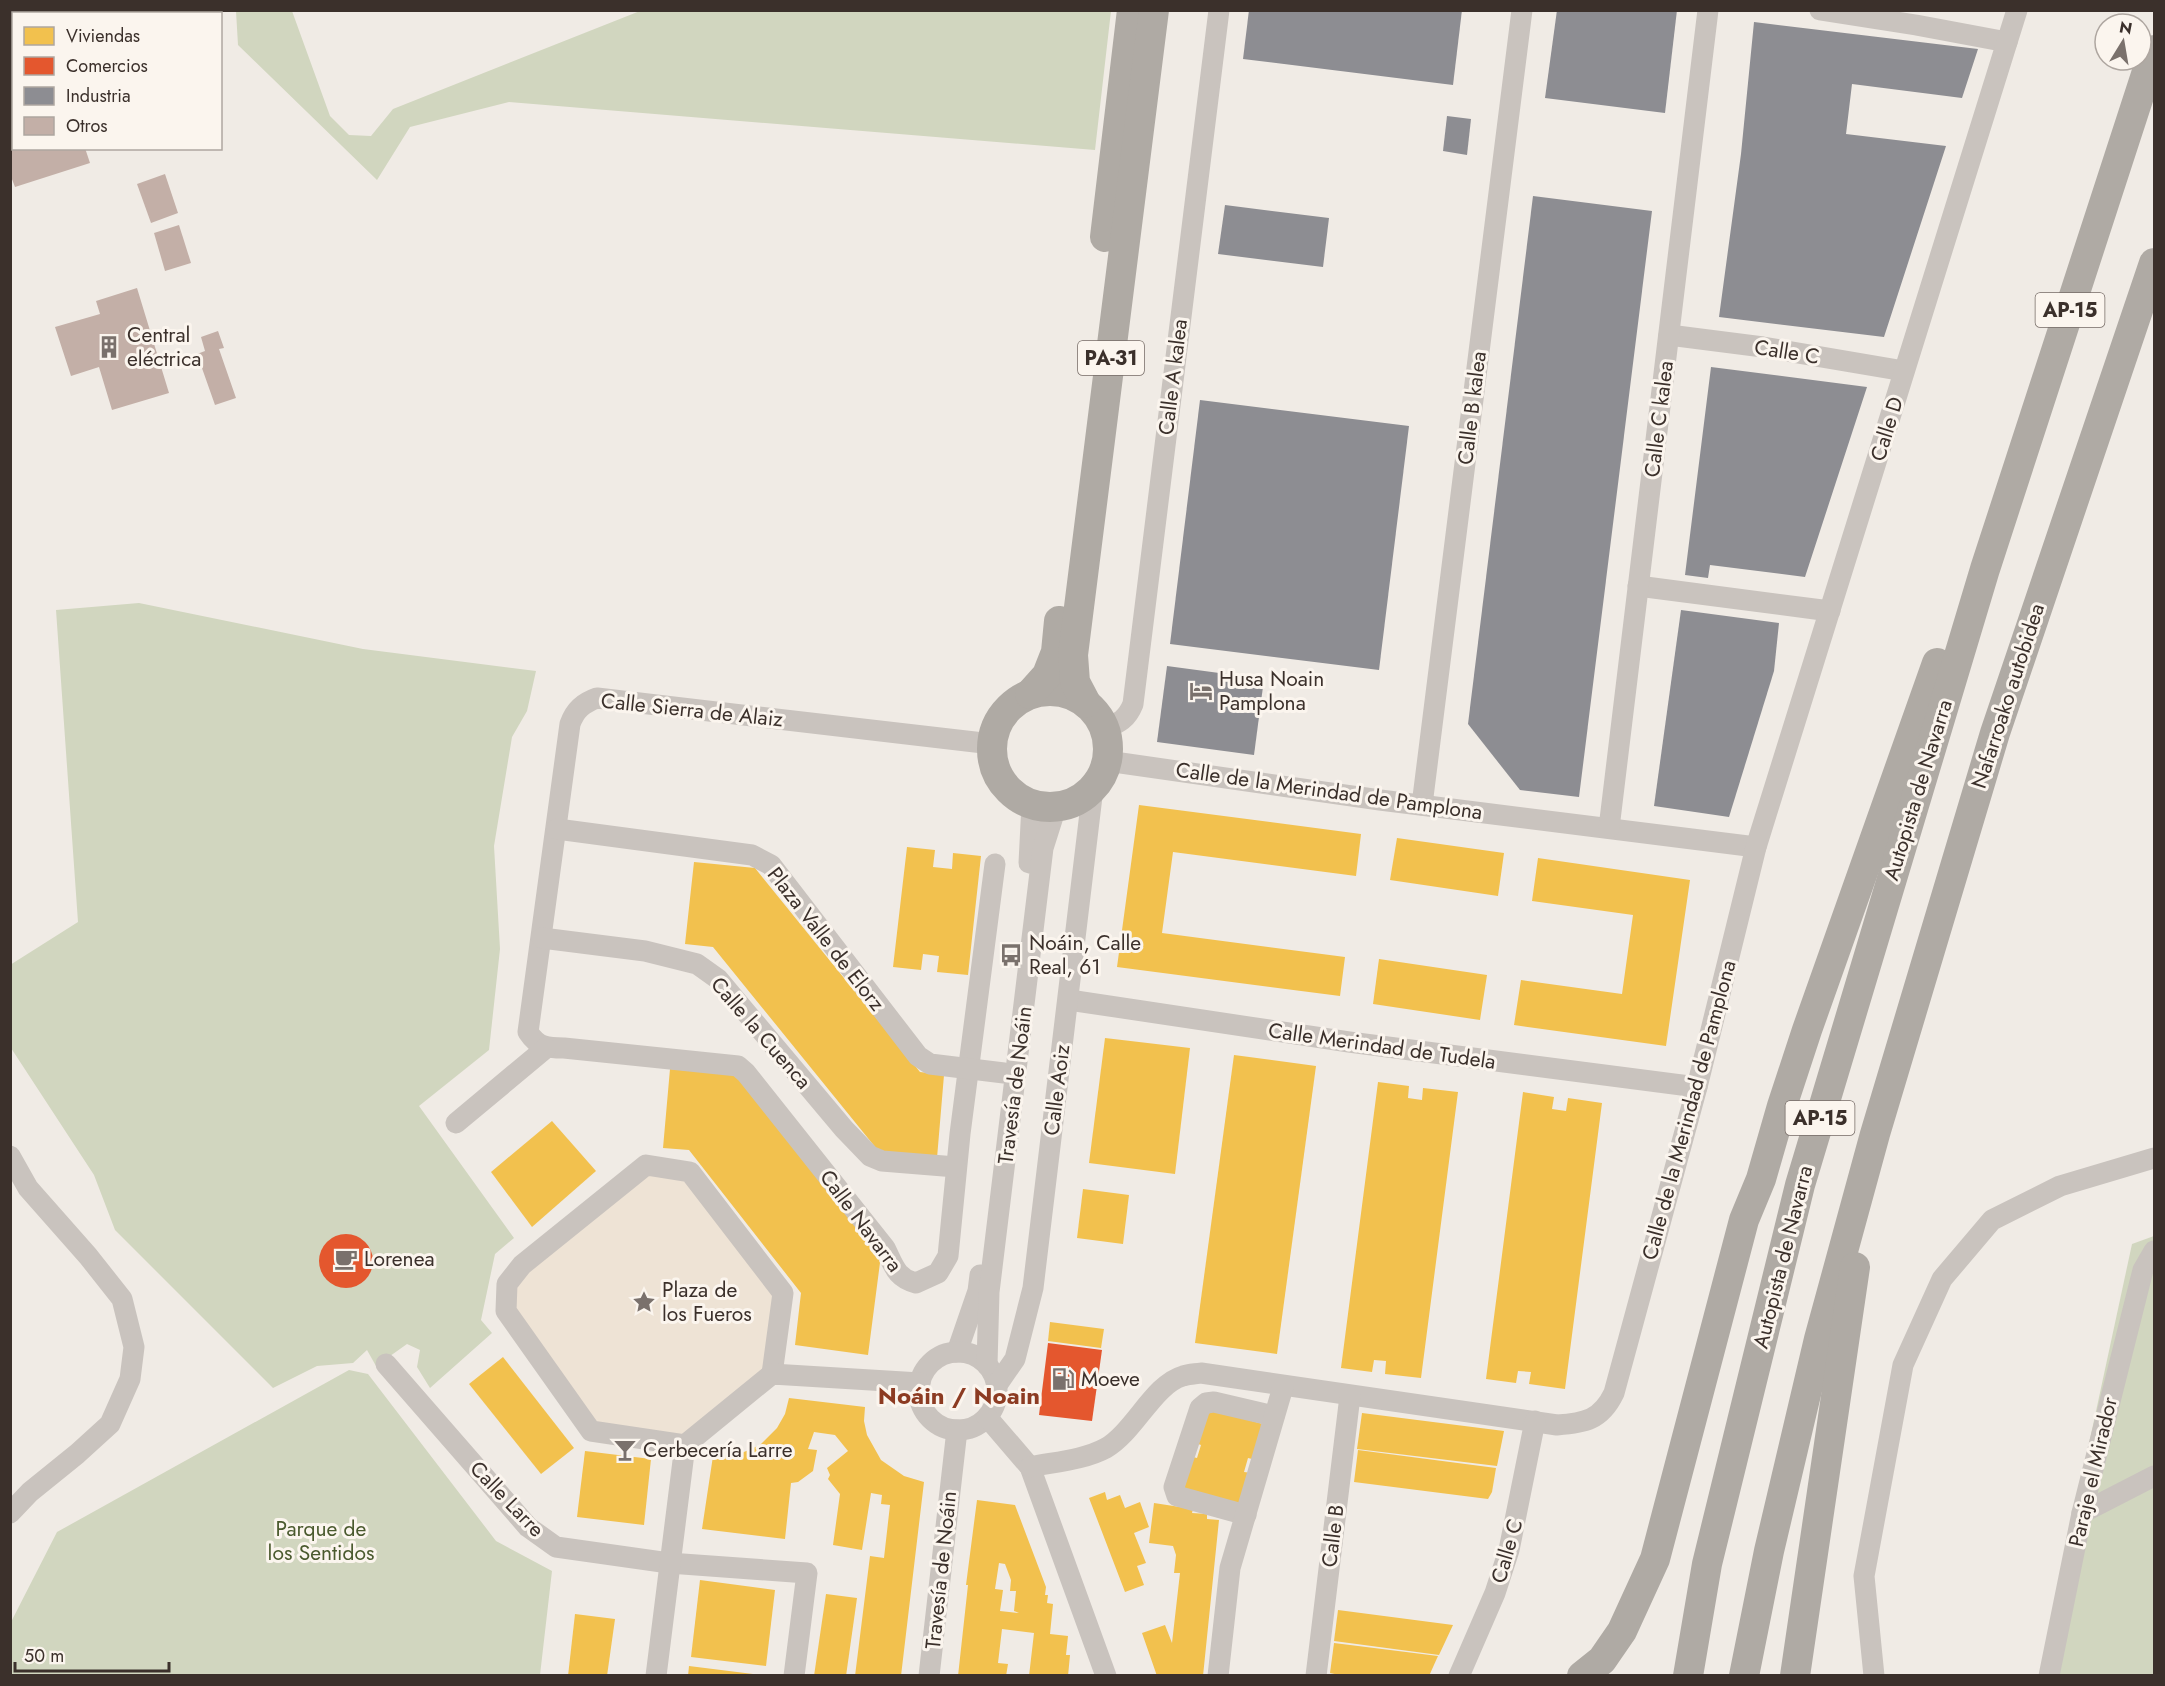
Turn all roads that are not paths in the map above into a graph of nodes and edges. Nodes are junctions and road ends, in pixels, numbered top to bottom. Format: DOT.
graph roads {
  1 [pos="1132,10"];
  2 [pos="1154,10"];
  3 [pos="1219,10"];
  4 [pos="1522,10"];
  5 [pos="1708,10"];
  6 [pos="1820,10"];
  7 [pos="2017,10"];
  8 [pos="2007,42"];
  9 [pos="2154,51"];
  10 [pos="2154,263"];
  11 [pos="1669,335"];
  12 [pos="1905,371"];
  13 [pos="1984,569"];
  14 [pos="1638,586"];
  15 [pos="1830,611"];
  16 [pos="1030,694"];
  17 [pos="1086,703"];
  18 [pos="1105,729"];
  19 [pos="992,744"];
  20 [pos="1107,761"];
  21 [pos="1094,788"];
  22 [pos="1422,805"];
  23 [pos="1044,806"];
  24 [pos="1609,828"];
  25 [pos="557,829"];
  26 [pos="1756,847"];
  27 [pos="995,864"];
  28 [pos="542,938"];
  29 [pos="1069,1000"];
  30 [pos="546,1048"];
  31 [pos="968,1067"];
  32 [pos="1004,1073"];
  33 [pos="1697,1087"];
  34 [pos="456,1123"];
  35 [pos="1875,1134"];
  36 [pos="10,1156"];
  37 [pos="2154,1158"];
  38 [pos="956,1167"];
  39 [pos="1761,1179"];
  40 [pos="2154,1251"];
  41 [pos="957,1352"];
  42 [pos="386,1364"];
  43 [pos="987,1365"];
  44 [pos="772,1374"];
  45 [pos="920,1383"];
  46 [pos="997,1385"];
  47 [pos="1283,1387"];
  48 [pos="1350,1396"];
  49 [pos="1274,1416"];
  50 [pos="987,1417"];
  51 [pos="1535,1421"];
  52 [pos="957,1430"];
  53 [pos="685,1444"];
  54 [pos="1030,1467"];
  55 [pos="2154,1476"];
  56 [pos="10,1513"];
  57 [pos="2082,1513"];
  58 [pos="1246,1515"];
  59 [pos="669,1563"];
  60 [pos="656,1676"];
  61 [pos="794,1676"];
  62 [pos="929,1676"];
  63 [pos="1106,1676"];
  64 [pos="1218,1676"];
  65 [pos="1316,1676"];
  66 [pos="1459,1676"];
  67 [pos="1582,1676"];
  68 [pos="1616,1676"];
  69 [pos="1688,1676"];
  70 [pos="1744,1676"];
  71 [pos="1795,1676"];
  72 [pos="1874,1676"];
  73 [pos="2049,1676"];
  1 -- 16 [label="highway, PA-31"];
  2 -- 17 [label="highway, PA-31"];
  3 -- 18 [label="street, Calle A kalea"];
  4 -- 22 [label="street, Calle B kalea"];
  5 -- 11 [label="street, Calle C kalea"];
  6 -- 8 [label="street"];
  7 -- 8 [label="street, Calle D"];
  8 -- 12 [label="street, Calle D"];
  9 -- 13 [label="highway, AP-15"];
  10 -- 35 [label="highway, Nafarroako autobidea / AP-15"];
  11 -- 12 [label="street, Calle C"];
  11 -- 14 [label="street, Calle C kalea"];
  12 -- 15 [label="street, Calle D"];
  13 -- 39 [label="highway"];
  13 -- 69 [label="highway, Autopista de Navarra / AP-15"];
  14 -- 15 [label="street"];
  14 -- 24 [label="street, Calle C kalea"];
  15 -- 26 [label="street, Calle D"];
  16 -- 17 [label="highway"];
  16 -- 19 [label="highway"];
  17 -- 18 [label="highway"];
  18 -- 20 [label="highway"];
  19 -- 23 [label="highway"];
  19 -- 25 [label="street, Calle Sierra de Alaiz"];
  20 -- 21 [label="highway"];
  20 -- 22 [label="street, Calle de la Merindad de Pamplona"];
  21 -- 23 [label="highway"];
  21 -- 29 [label="street, Calle Aoiz"];
  22 -- 24 [label="street, Calle de la Merindad de Pamplona"];
  23 -- 32 [label="street, Travesía de Noáin"];
  23 -- 43 [label="street, Travesía de Noáin"];
  24 -- 26 [label="street, Calle de la Merindad de Pamplona"];
  25 -- 28 [label="street, Calle Sierra de Alaiz"];
  25 -- 31 [label="street, Plaza Valle de Elorz"];
  26 -- 33 [label="street, Calle de la Merindad de Pamplona"];
  27 -- 31 [label="street, Calle Navarra"];
  28 -- 30 [label="street, Calle Sierra de Alaiz"];
  28 -- 38 [label="street, Calle la Cuenca"];
  29 -- 33 [label="street, Calle Merindad de Tudela"];
  29 -- 46 [label="street, Calle Aoiz"];
  30 -- 34 [label="street"];
  30 -- 38 [label="street, Calle Navarra"];
  31 -- 32 [label="street, Plaza Valle de Elorz"];
  31 -- 38 [label="street, Calle Navarra"];
  32 -- 41 [label="street, Travesía de Noáin"];
  33 -- 51 [label="street, Calle de la Merindad de Pamplona"];
  35 -- 70 [label="highway, AP-15"];
  35 -- 71 [label="highway"];
  36 -- 56 [label="street"];
  37 -- 72 [label="street"];
  39 -- 67 [label="highway"];
  39 -- 68 [label="highway"];
  40 -- 57 [label="street, Paraje el Mirador"];
  41 -- 43 [label="street"];
  41 -- 45 [label="street"];
  42 -- 59 [label="street, Calle Larre"];
  43 -- 46 [label="street"];
  44 -- 45 [label="street"];
  44 -- 53 [label="street"];
  44 -- 53 [label="street"];
  45 -- 52 [label="street"];
  46 -- 50 [label="street"];
  47 -- 48 [label="street, Calle de la Merindad de Pamplona"];
  47 -- 49 [label="street"];
  47 -- 54 [label="street, Calle de la Merindad de Pamplona"];
  48 -- 51 [label="street, Calle de la Merindad de Pamplona"];
  48 -- 65 [label="street, Calle B"];
  49 -- 58 [label="street"];
  49 -- 58 [label="street"];
  50 -- 52 [label="street"];
  50 -- 54 [label="street"];
  51 -- 66 [label="street, Calle C"];
  52 -- 62 [label="street, Travesía de Noáin"];
  53 -- 59 [label="street"];
  54 -- 63 [label="street"];
  55 -- 57 [label="street"];
  57 -- 73 [label="street, Paraje el Mirador"];
  58 -- 64 [label="street"];
  59 -- 60 [label="street"];
  59 -- 61 [label="street, Calle Larre"];
}
